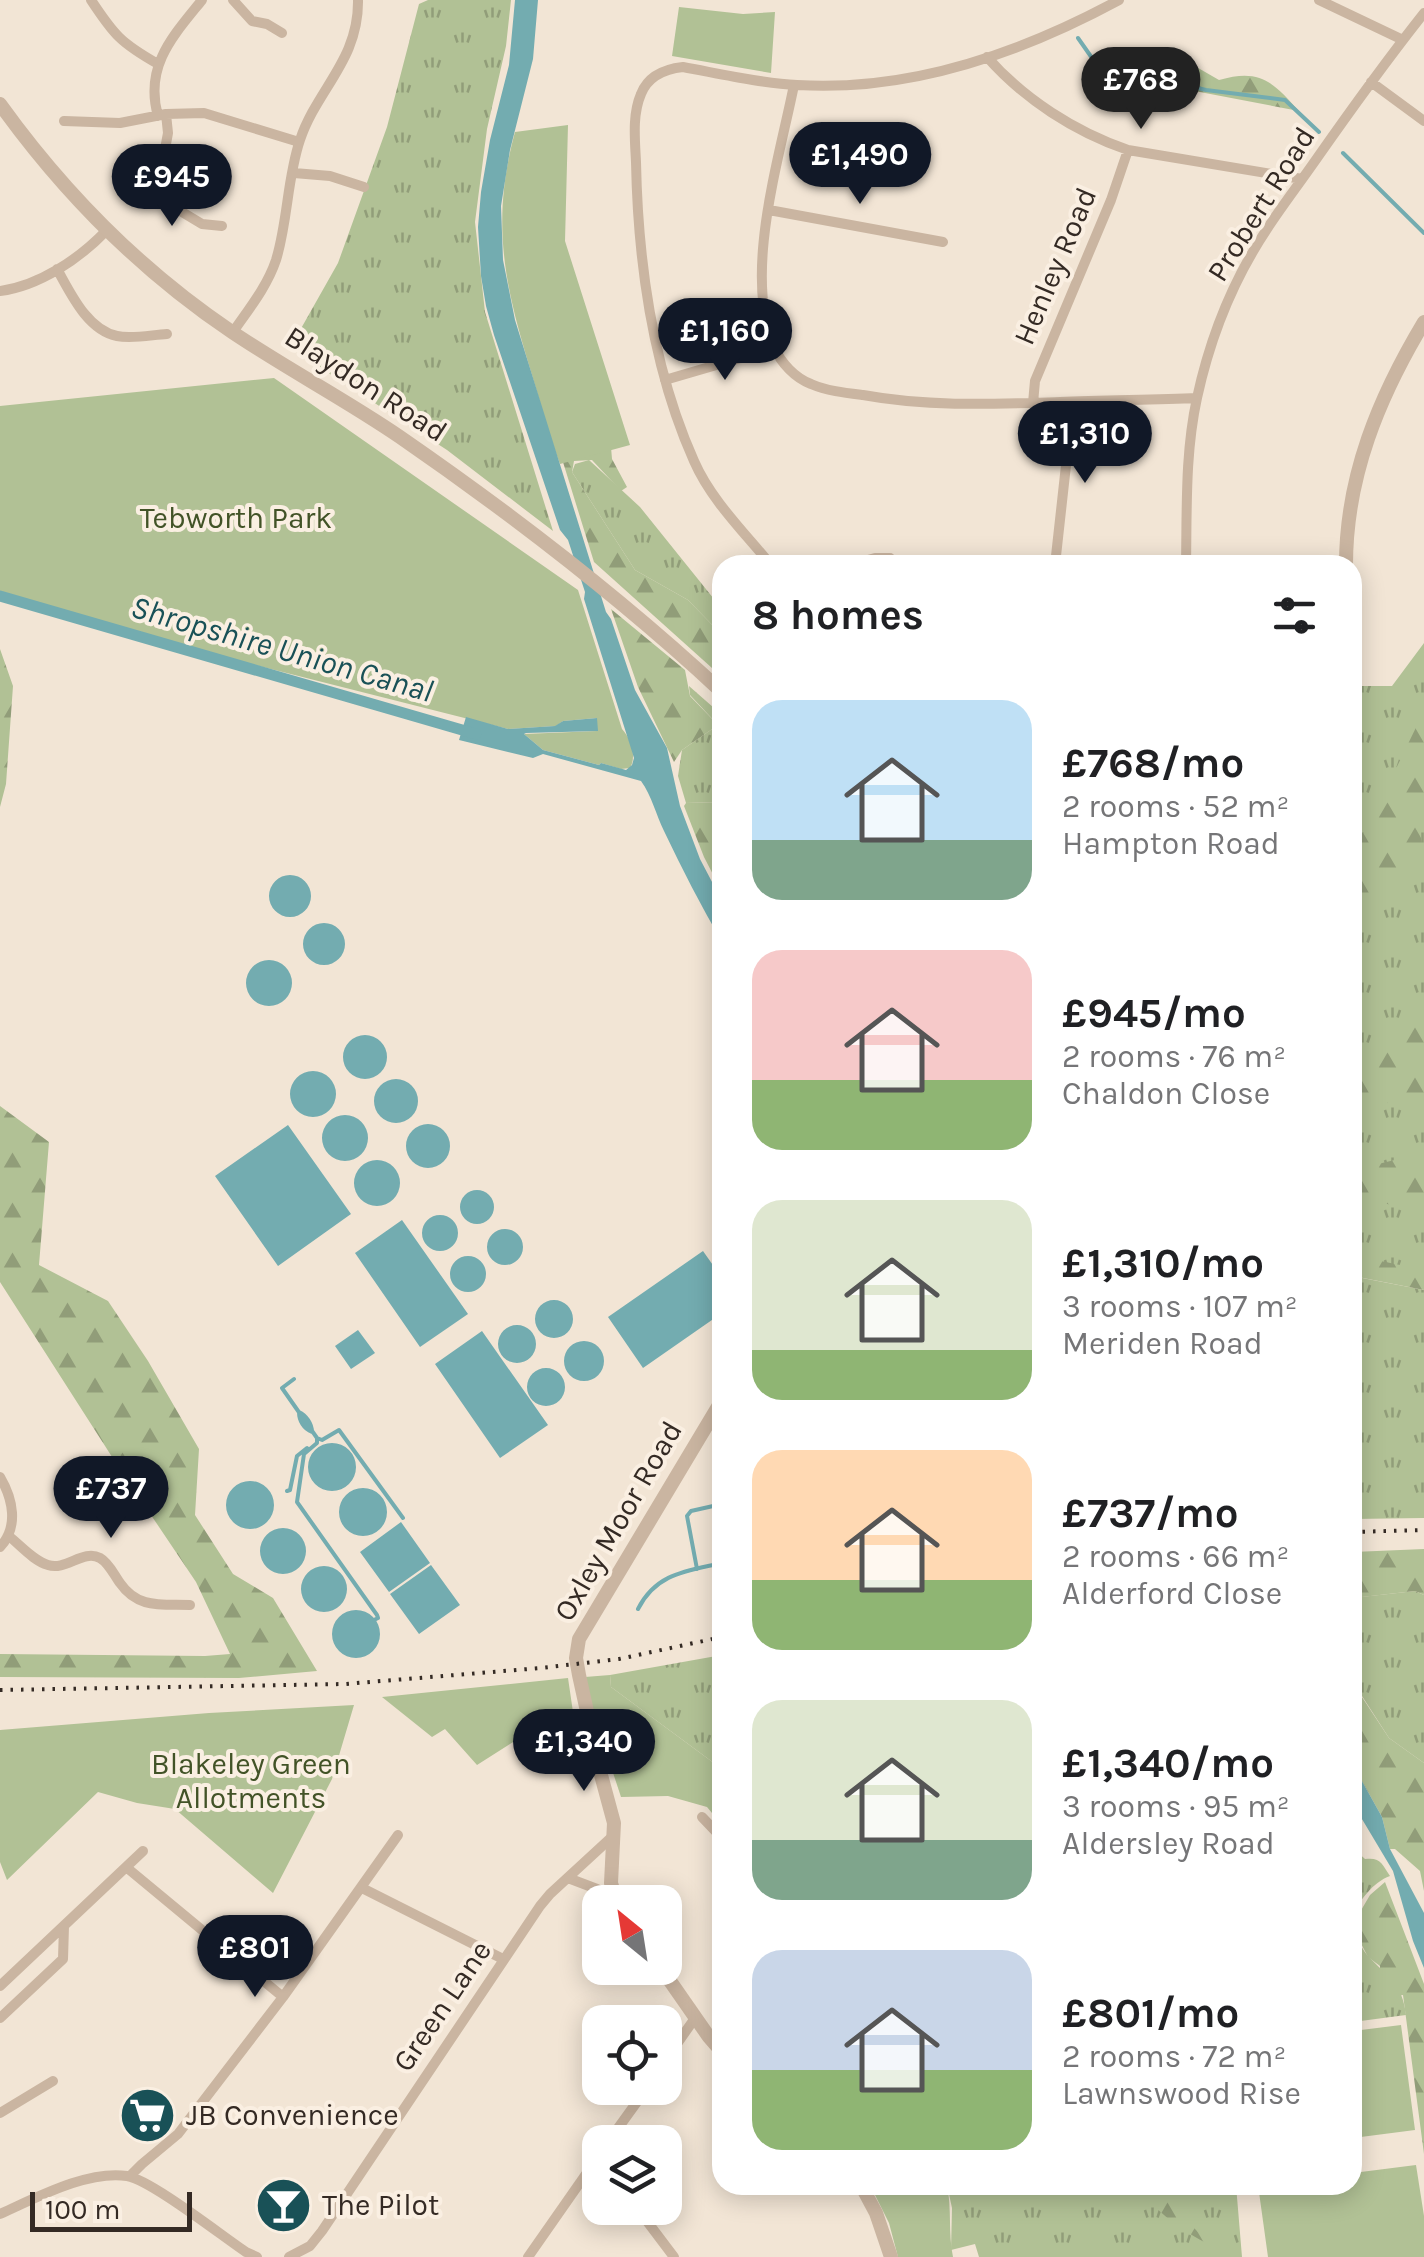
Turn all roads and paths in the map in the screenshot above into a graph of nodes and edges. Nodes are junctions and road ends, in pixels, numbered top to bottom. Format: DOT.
graph roads {
  1 [pos="91,0"];
  2 [pos="202,0"];
  3 [pos="233,0"];
  4 [pos="358,0"];
  5 [pos="1119,0"];
  6 [pos="1319,0"];
  7 [pos="1424,13"];
  8 [pos="282,33"];
  9 [pos="1403,40"];
  10 [pos="987,57"];
  11 [pos="158,64"];
  12 [pos="1371,82"];
  13 [pos="794,85"];
  14 [pos="0,104"];
  15 [pos="162,115"];
  16 [pos="64,121"];
  17 [pos="1424,121"];
  18 [pos="299,142"];
  19 [pos="1128,150"];
  20 [pos="294,173"];
  21 [pos="1302,179"];
  22 [pos="134,182"];
  23 [pos="158,187"];
  24 [pos="364,187"];
  25 [pos="769,210"];
  26 [pos="222,226"];
  27 [pos="106,231"];
  28 [pos="944,242"];
  29 [pos="57,269"];
  30 [pos="0,291"];
  31 [pos="1424,322"];
  32 [pos="233,332"];
  33 [pos="167,334"];
  34 [pos="774,348"];
  35 [pos="665,380"];
  36 [pos="1197,398"];
  37 [pos="1073,402"];
  38 [pos="1033,403"];
  39 [pos="763,555"];
  40 [pos="1056,555"];
  41 [pos="1186,555"];
  42 [pos="1347,555"];
  43 [pos="712,683"];
  44 [pos="712,1416"];
  45 [pos="0,1476"];
  46 [pos="10,1537"];
  47 [pos="0,1547"];
  48 [pos="190,1606"];
  49 [pos="702,1816"];
  50 [pos="712,1827"];
  51 [pos="398,1835"];
  52 [pos="614,1836"];
  53 [pos="143,1851"];
  54 [pos="126,1868"];
  55 [pos="568,1878"];
  56 [pos="586,1885"];
  57 [pos="612,1885"];
  58 [pos="362,1888"];
  59 [pos="64,1926"];
  60 [pos="504,1959"];
  61 [pos="672,1985"];
  62 [pos="0,1986"];
  63 [pos="283,1997"];
  64 [pos="0,2018"];
  65 [pos="695,2018"];
  66 [pos="682,2037"];
  67 [pos="712,2039"];
  68 [pos="53,2081"];
  69 [pos="0,2112"];
  70 [pos="130,2176"];
  71 [pos="582,2181"];
  72 [pos="866,2195"];
  73 [pos="0,2214"];
  74 [pos="649,2225"];
  75 [pos="256,2257"];
  76 [pos="289,2257"];
  77 [pos="528,2257"];
  78 [pos="674,2257"];
  79 [pos="890,2257"];
  1 -- 11 [label="street"];
  2 -- 11 [label="street"];
  3 -- 8 [label="street"];
  4 -- 18 [label="street"];
  5 -- 10 [label="street"];
  6 -- 9 [label="street"];
  7 -- 9 [label="street, Probert Road"];
  9 -- 12 [label="street, Probert Road"];
  10 -- 13 [label="street"];
  10 -- 19 [label="street"];
  11 -- 15 [label="street"];
  12 -- 17 [label="street"];
  12 -- 21 [label="street, Probert Road"];
  13 -- 25 [label="street"];
  13 -- 35 [label="street"];
  14 -- 27 [label="street, Blaydon Road"];
  15 -- 16 [label="street"];
  15 -- 18 [label="street"];
  15 -- 23 [label="street"];
  18 -- 20 [label="street"];
  19 -- 21 [label="street"];
  19 -- 38 [label="street, Henley Road"];
  20 -- 24 [label="street"];
  20 -- 32 [label="street"];
  21 -- 36 [label="street, Probert Road"];
  22 -- 23 [label="street"];
  23 -- 26 [label="street"];
  25 -- 28 [label="street"];
  25 -- 34 [label="street"];
  27 -- 29 [label="street"];
  27 -- 32 [label="street, Blaydon Road"];
  29 -- 30 [label="street"];
  29 -- 33 [label="street"];
  31 -- 42 [label="street"];
  32 -- 43 [label="street, Blaydon Road"];
  34 -- 35 [label="street"];
  34 -- 38 [label="street"];
  35 -- 39 [label="street"];
  36 -- 37 [label="street"];
  36 -- 41 [label="street, Probert Road"];
  37 -- 38 [label="street"];
  37 -- 40 [label="street"];
  44 -- 52 [label="street, Oxley Moor Road"];
  45 -- 46 [label="street"];
  46 -- 47 [label="street"];
  46 -- 48 [label="street"];
  49 -- 50 [label="street"];
  51 -- 58 [label="street"];
  52 -- 55 [label="street, Green Lane"];
  52 -- 57 [label="street, Oxley Moor Road"];
  53 -- 54 [label="street"];
  54 -- 59 [label="street"];
  54 -- 63 [label="street"];
  55 -- 56 [label="street"];
  55 -- 60 [label="street, Green Lane"];
  58 -- 60 [label="street"];
  58 -- 63 [label="street"];
  59 -- 62 [label="street"];
  59 -- 64 [label="street"];
  60 -- 76 [label="street, Green Lane"];
  61 -- 65 [label="street"];
  63 -- 70 [label="street"];
  65 -- 66 [label="street"];
  65 -- 67 [label="street"];
  68 -- 69 [label="street"];
  70 -- 73 [label="street"];
  70 -- 75 [label="street"];
  71 -- 77 [label="street"];
  72 -- 79 [label="street"];
  74 -- 78 [label="street"];
}
